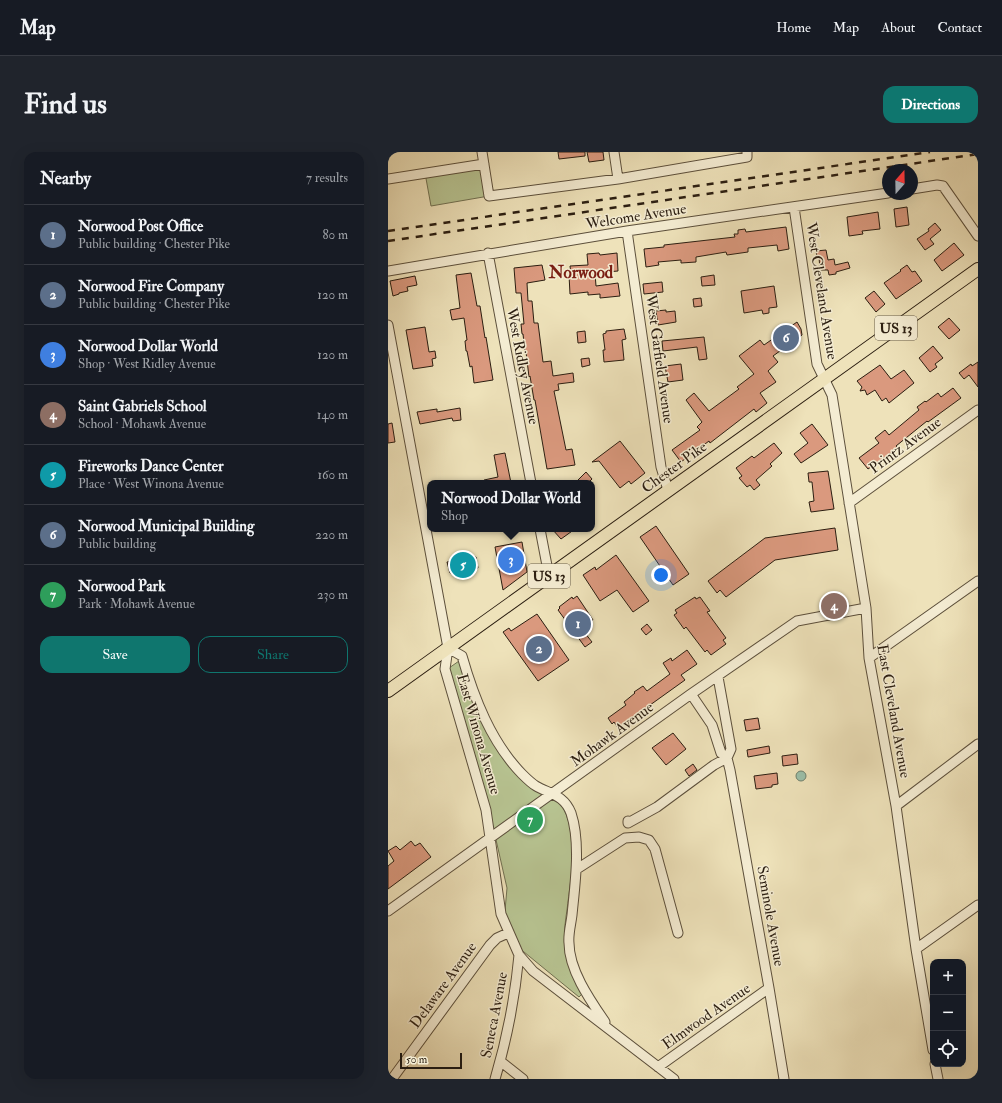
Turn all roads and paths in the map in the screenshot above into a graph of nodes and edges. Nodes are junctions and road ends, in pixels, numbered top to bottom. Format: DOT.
graph roads {
  1 [pos="482,152"];
  2 [pos="614,152"];
  3 [pos="747,155"];
  4 [pos="484,164"];
  5 [pos="388,179"];
  6 [pos="618,179"];
  7 [pos="918,188"];
  8 [pos="882,194"];
  9 [pos="794,207"];
  10 [pos="627,231"];
  11 [pos="978,236"];
  12 [pos="488,253"];
  13 [pos="978,269"];
  14 [pos="388,271"];
  15 [pos="388,325"];
  16 [pos="825,379"];
  17 [pos="978,410"];
  18 [pos="530,480"];
  19 [pos="668,490"];
  20 [pos="848,503"];
  21 [pos="541,532"];
  22 [pos="549,576"];
  23 [pos="978,581"];
  24 [pos="866,608"];
  25 [pos="448,648"];
  26 [pos="869,658"];
  27 [pos="718,677"];
  28 [pos="388,691"];
  29 [pos="691,694"];
  30 [pos="978,744"];
  31 [pos="727,758"];
  32 [pos="553,793"];
  33 [pos="896,806"];
  34 [pos="628,821"];
  35 [pos="490,838"];
  36 [pos="577,869"];
  37 [pos="978,905"];
  38 [pos="388,911"];
  39 [pos="508,933"];
  40 [pos="678,933"];
  41 [pos="916,950"];
  42 [pos="519,955"];
  43 [pos="769,988"];
  44 [pos="609,1028"];
  45 [pos="930,1032"];
  46 [pos="500,1061"];
  47 [pos="658,1067"];
  48 [pos="936,1067"];
  49 [pos="392,1079"];
  50 [pos="495,1079"];
  51 [pos="522,1079"];
  52 [pos="674,1079"];
  53 [pos="784,1079"];
  54 [pos="938,1079"];
  1 -- 4 [label="street"];
  2 -- 6 [label="street"];
  3 -- 6 [label="street"];
  4 -- 5 [label="street"];
  4 -- 6 [label="street"];
  7 -- 11 [label="street"];
  8 -- 9 [label="street, Welcome Avenue"];
  9 -- 10 [label="street, Welcome Avenue"];
  9 -- 16 [label="street, West Cleveland Avenue"];
  10 -- 12 [label="street, Welcome Avenue"];
  10 -- 19 [label="street, West Garfield Avenue"];
  12 -- 14 [label="street, Welcome Avenue"];
  12 -- 18 [label="street, West Ridley Avenue"];
  13 -- 16 [label="main road, Chester Pike / US 13"];
  15 -- 25 [label="street"];
  16 -- 19 [label="main road, Chester Pike / US 13"];
  16 -- 20 [label="street, East Cleveland Avenue"];
  17 -- 20 [label="street, Printz Avenue"];
  19 -- 22 [label="main road, Chester Pike / US 13"];
  20 -- 24 [label="street, East Cleveland Avenue"];
  21 -- 22 [label="street"];
  22 -- 25 [label="main road, Chester Pike / US 13"];
  23 -- 26 [label="street"];
  24 -- 26 [label="street, East Cleveland Avenue"];
  24 -- 27 [label="street, Mohawk Avenue"];
  25 -- 28 [label="main road, Chester Pike / US 13"];
  25 -- 32 [label="street, East Winona Avenue"];
  25 -- 35 [label="street, East Winona Avenue"];
  26 -- 33 [label="street, East Cleveland Avenue"];
  27 -- 29 [label="street, Mohawk Avenue"];
  27 -- 31 [label="street, Seminole Avenue"];
  29 -- 31 [label="street, Seminole Avenue"];
  29 -- 32 [label="street, Mohawk Avenue"];
  30 -- 33 [label="street"];
  31 -- 34 [label="street"];
  31 -- 43 [label="street, Seminole Avenue"];
  32 -- 35 [label="street, Mohawk Avenue"];
  32 -- 36 [label="street, East Winona Avenue"];
  33 -- 41 [label="street, East Cleveland Avenue"];
  35 -- 38 [label="street, Mohawk Avenue"];
  35 -- 39 [label="street, East Winona Avenue"];
  36 -- 40 [label="street"];
  36 -- 44 [label="street, East Winona Avenue"];
  37 -- 41 [label="street"];
  39 -- 42 [label="street, East Winona Avenue"];
  39 -- 49 [label="street, Delaware Avenue"];
  41 -- 45 [label="street, East Cleveland Avenue"];
  42 -- 44 [label="street, East Winona Avenue"];
  42 -- 46 [label="street, Seneca Avenue"];
  43 -- 47 [label="street, Elmwood Avenue"];
  43 -- 53 [label="street, Seminole Avenue"];
  44 -- 47 [label="street, East Winona Avenue"];
  46 -- 50 [label="street, Seneca Avenue"];
  46 -- 51 [label="street"];
  47 -- 52 [label="street, East Winona Avenue"];
  48 -- 54 [label="street"];
}
